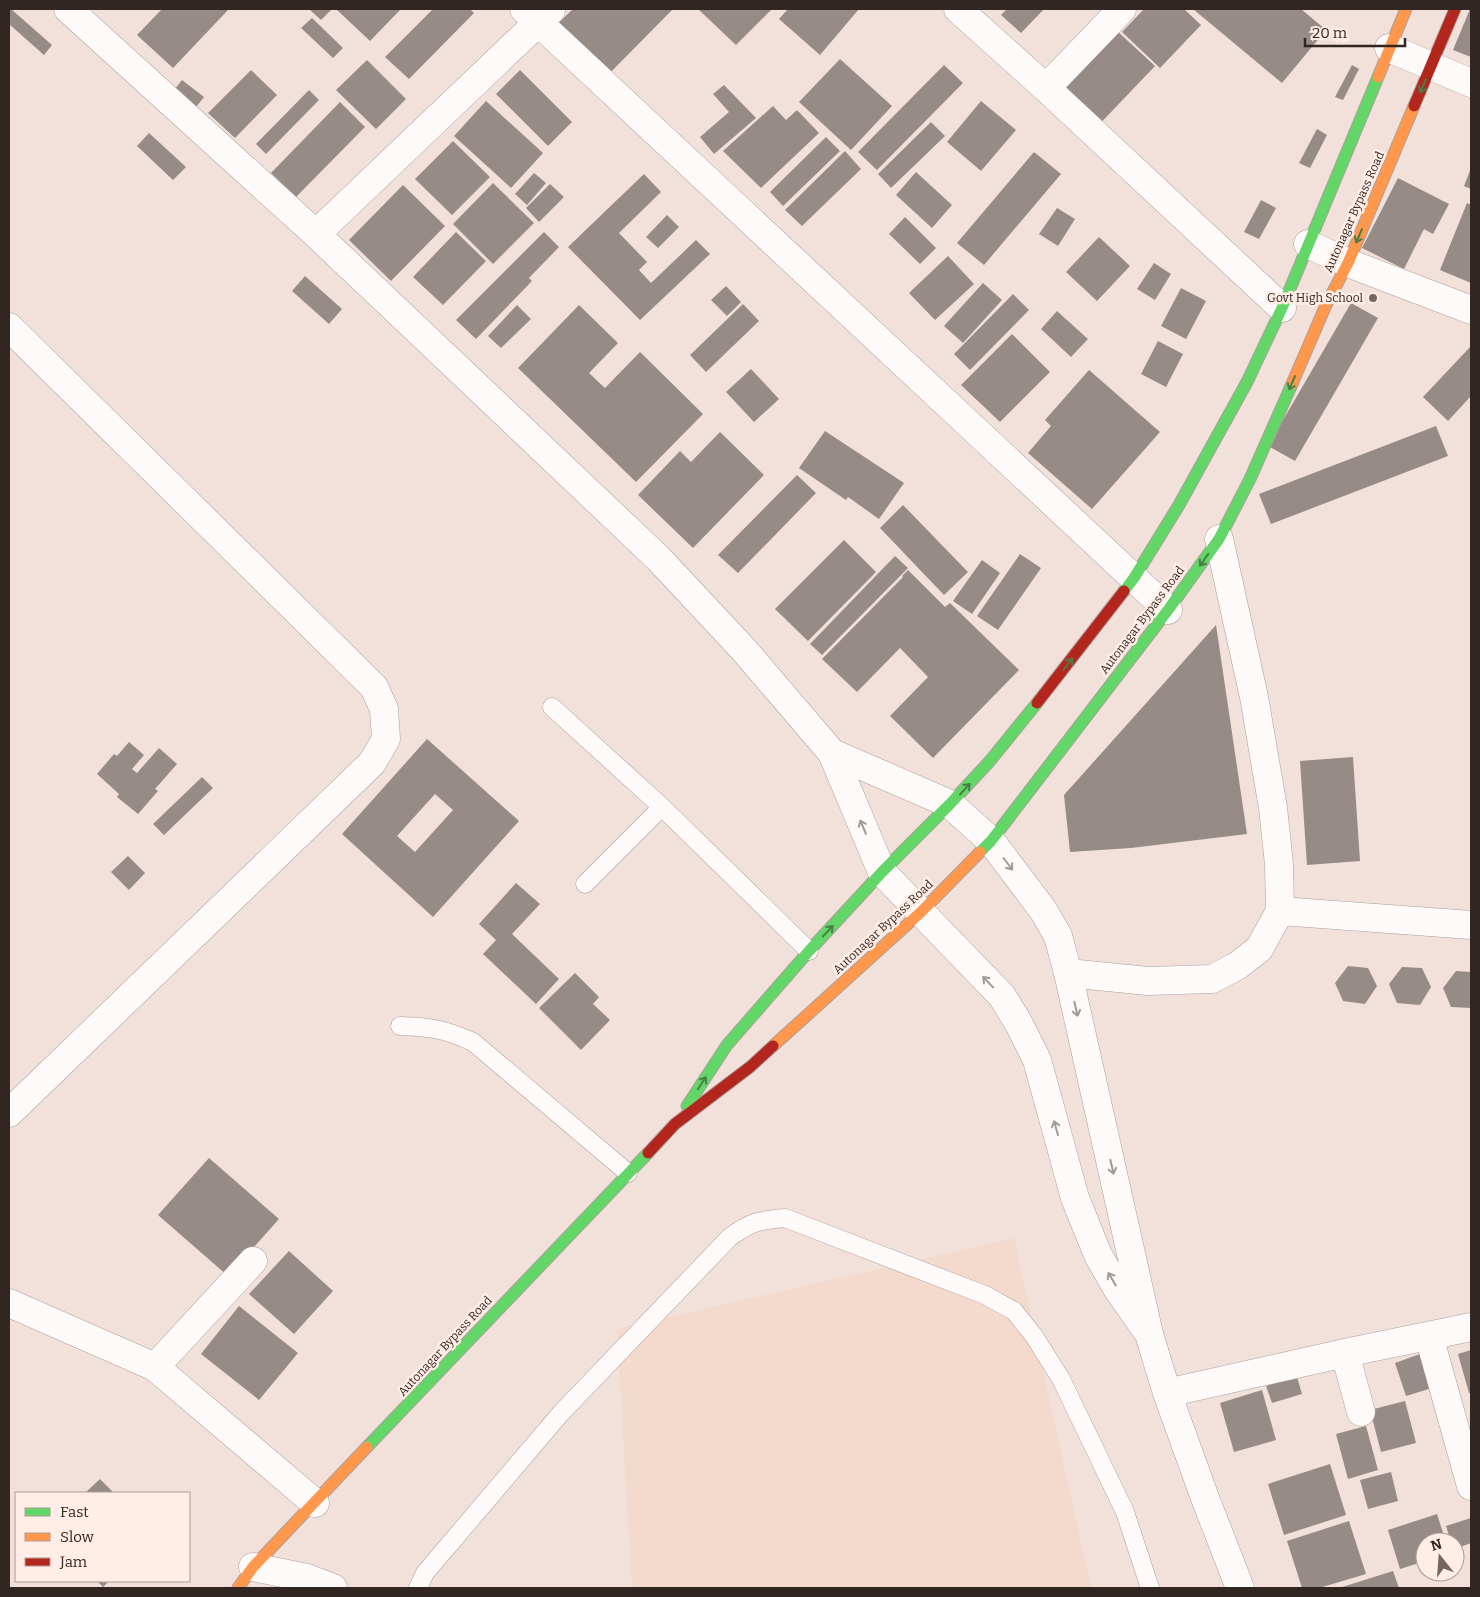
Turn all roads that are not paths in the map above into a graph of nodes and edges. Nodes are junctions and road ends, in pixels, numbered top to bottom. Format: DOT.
graph roads {
  1 [pos="68,9"];
  2 [pos="958,9"];
  3 [pos="1122,9"];
  4 [pos="1406,9"];
  5 [pos="1455,9"];
  6 [pos="539,13"];
  7 [pos="1389,48"];
  8 [pos="1431,66"];
  9 [pos="1471,83"];
  10 [pos="1046,88"];
  11 [pos="316,234"];
  12 [pos="1308,244"];
  13 [pos="1348,263"];
  14 [pos="1282,308"];
  15 [pos="1471,310"];
  16 [pos="9,327"];
  17 [pos="1219,539"];
  18 [pos="1134,578"];
  19 [pos="1168,610"];
  20 [pos="552,707"];
  21 [pos="832,754"];
  22 [pos="950,804"];
  23 [pos="662,807"];
  24 [pos="991,841"];
  25 [pos="882,872"];
  26 [pos="586,884"];
  27 [pos="1280,911"];
  28 [pos="921,912"];
  29 [pos="1471,925"];
  30 [pos="809,951"];
  31 [pos="1068,973"];
  32 [pos="400,1026"];
  33 [pos="9,1113"];
  34 [pos="675,1124"];
  35 [pos="628,1172"];
  36 [pos="253,1261"];
  37 [pos="9,1303"];
  38 [pos="1471,1327"];
  39 [pos="1149,1334"];
  40 [pos="1429,1336"];
  41 [pos="1345,1353"];
  42 [pos="155,1368"];
  43 [pos="1167,1393"];
  44 [pos="1361,1412"];
  45 [pos="1471,1486"];
  46 [pos="315,1503"];
  47 [pos="246,1578"];
  48 [pos="334,1588"];
  49 [pos="418,1588"];
  50 [pos="1150,1588"];
  51 [pos="1240,1588"];
  1 -- 11 [label="street"];
  2 -- 10 [label="street"];
  3 -- 10 [label="street"];
  4 -- 7 [label="main road, Autonagar Bypass Road"];
  5 -- 8 [label="main road, Autonagar Bypass Road"];
  6 -- 11 [label="street"];
  6 -- 18 [label="street"];
  7 -- 8 [label="street"];
  7 -- 12 [label="main road, Autonagar Bypass Road"];
  8 -- 9 [label="street"];
  8 -- 13 [label="main road, Autonagar Bypass Road, one-way"];
  10 -- 14 [label="street"];
  11 -- 21 [label="street"];
  12 -- 13 [label="street"];
  12 -- 14 [label="main road, Autonagar Bypass Road"];
  13 -- 15 [label="street"];
  13 -- 17 [label="main road, Autonagar Bypass Road, one-way"];
  14 -- 18 [label="main road, Autonagar Bypass Road"];
  16 -- 33 [label="street"];
  17 -- 19 [label="main road, Autonagar Bypass Road, one-way"];
  17 -- 27 [label="street"];
  18 -- 19 [label="street"];
  22 -- 18 [label="main road, Autonagar Bypass Road, one-way"];
  19 -- 24 [label="main road, Autonagar Bypass Road"];
  20 -- 23 [label="lane"];
  21 -- 22 [label="street"];
  25 -- 21 [label="street, one-way"];
  22 -- 24 [label="street"];
  22 -- 25 [label="main road, Autonagar Bypass Road"];
  23 -- 26 [label="lane"];
  23 -- 30 [label="lane"];
  24 -- 28 [label="main road, Autonagar Bypass Road"];
  24 -- 31 [label="street, one-way"];
  25 -- 28 [label="street"];
  30 -- 25 [label="main road, Autonagar Bypass Road, one-way"];
  27 -- 29 [label="street"];
  27 -- 31 [label="street"];
  28 -- 34 [label="main road, Autonagar Bypass Road"];
  39 -- 28 [label="street, one-way"];
  34 -- 30 [label="main road, Autonagar Bypass Road, one-way"];
  31 -- 39 [label="street, one-way"];
  32 -- 35 [label="lane"];
  34 -- 35 [label="main road, Autonagar Bypass Road"];
  35 -- 46 [label="main road, Autonagar Bypass Road"];
  36 -- 42 [label="street"];
  37 -- 42 [label="street"];
  38 -- 40 [label="street"];
  39 -- 43 [label="street"];
  40 -- 41 [label="street"];
  40 -- 45 [label="street"];
  41 -- 43 [label="street"];
  41 -- 44 [label="street"];
  42 -- 46 [label="street"];
  43 -- 51 [label="street"];
  46 -- 47 [label="main road, Autonagar Bypass Road"];
  47 -- 48 [label="street"];
  49 -- 50 [label="lane"];
}
